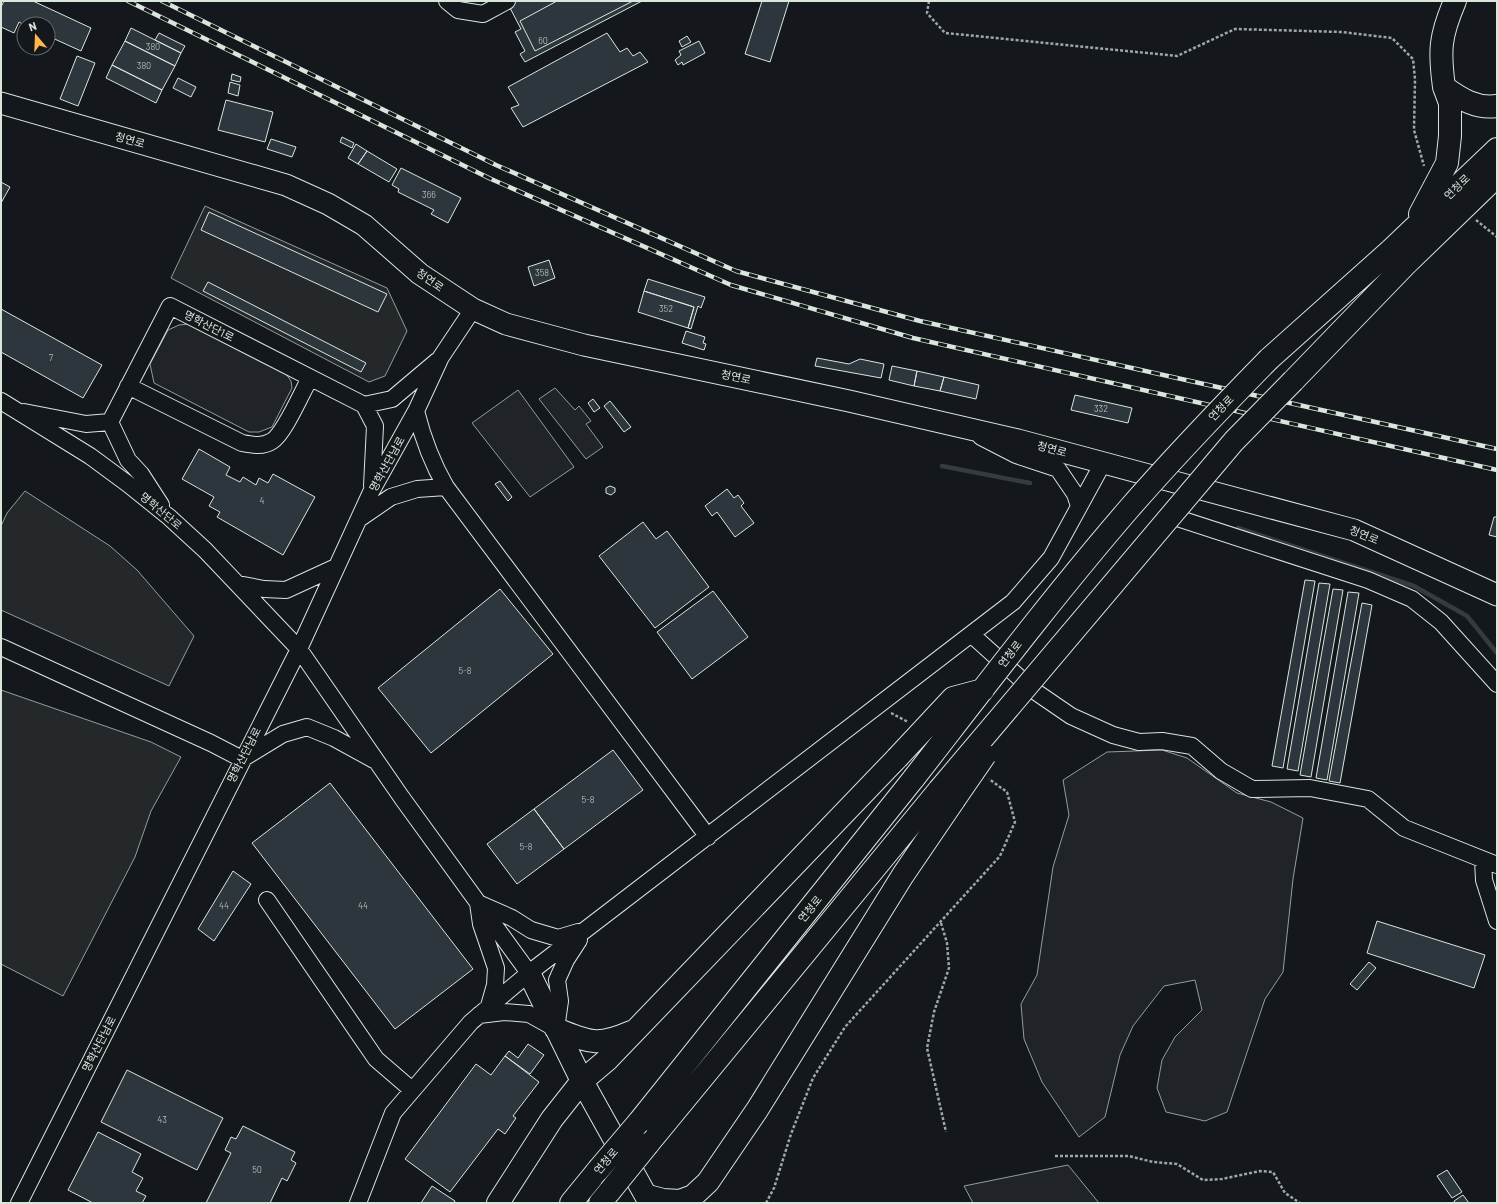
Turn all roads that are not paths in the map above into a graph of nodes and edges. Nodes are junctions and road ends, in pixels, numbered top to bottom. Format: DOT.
graph roads {
  1 [pos="447,1"];
  2 [pos="506,1"];
  3 [pos="1455,1"];
  4 [pos="1444,87"];
  5 [pos="1,103"];
  6 [pos="1497,106"];
  7 [pos="1497,149"];
  8 [pos="1497,176"];
  9 [pos="1497,189"];
  10 [pos="1445,226"];
  11 [pos="1410,232"];
  12 [pos="473,309"];
  13 [pos="441,357"];
  14 [pos="310,378"];
  15 [pos="128,386"];
  16 [pos="1,401"];
  17 [pos="364,405"];
  18 [pos="16,410"];
  19 [pos="416,412"];
  20 [pos="110,422"];
  21 [pos="964,428"];
  22 [pos="1103,463"];
  23 [pos="446,487"];
  24 [pos="372,490"];
  25 [pos="1079,506"];
  26 [pos="1171,516"];
  27 [pos="169,517"];
  28 [pos="358,520"];
  29 [pos="336,567"];
  30 [pos="238,584"];
  31 [pos="1497,595"];
  32 [pos="972,636"];
  33 [pos="1,647"];
  34 [pos="299,649"];
  35 [pos="1497,684"];
  36 [pos="983,690"];
  37 [pos="242,759"];
  38 [pos="377,761"];
  39 [pos="946,795"];
  40 [pos="708,837"];
  41 [pos="1490,862"];
  42 [pos="267,900"];
  43 [pos="478,903"];
  44 [pos="1497,921"];
  45 [pos="585,930"];
  46 [pos="529,973"];
  47 [pos="484,1011"];
  48 [pos="556,1029"];
  49 [pos="634,1030"];
  50 [pos="582,1081"];
  51 [pos="412,1090"];
  52 [pos="556,1114"];
  53 [pos="605,1197"];
  54 [pos="649,1199"];
  55 [pos="19,1203"];
  56 [pos="358,1203"];
  57 [pos="498,1203"];
  58 [pos="571,1203"];
  1 -- 2 [label="street"];
  3 -- 4 [label="highway"];
  4 -- 6 [label="highway"];
  4 -- 11 [label="highway"];
  5 -- 12 [label="main road, 청연로"];
  7 -- 11 [label="highway, 연청로"];
  8 -- 10 [label="highway, 연청로"];
  9 -- 10 [label="highway"];
  10 -- 26 [label="highway, 연청로, bridge"];
  11 -- 36 [label="highway, 연청로, bridge"];
  12 -- 13 [label="street, 명학산단남로"];
  12 -- 21 [label="main road, 청연로"];
  13 -- 17 [label="street"];
  13 -- 19 [label="street, 명학산단남로"];
  14 -- 15 [label="street"];
  14 -- 15 [label="street, 명학산단1로"];
  14 -- 17 [label="street, 명학산단1로"];
  15 -- 20 [label="street, 명학산단1로"];
  16 -- 18 [label="street, 명학산단로"];
  17 -- 24 [label="street"];
  18 -- 20 [label="street"];
  18 -- 27 [label="street, 명학산단로"];
  19 -- 23 [label="street"];
  19 -- 24 [label="street, 명학산단남로"];
  20 -- 27 [label="street"];
  21 -- 22 [label="main road, 청연로"];
  21 -- 25 [label="street"];
  22 -- 25 [label="street"];
  22 -- 31 [label="main road, 청연로"];
  23 -- 28 [label="street"];
  23 -- 40 [label="street"];
  24 -- 28 [label="street, 명학산단남로"];
  25 -- 32 [label="street"];
  26 -- 35 [label="street"];
  26 -- 39 [label="highway, 연청로, bridge"];
  27 -- 30 [label="street, 명학산단로"];
  28 -- 29 [label="street, 명학산단남로"];
  29 -- 30 [label="street"];
  29 -- 34 [label="street, 명학산단남로"];
  30 -- 34 [label="street, 명학산단로"];
  32 -- 40 [label="street"];
  32 -- 41 [label="street"];
  33 -- 37 [label="street"];
  34 -- 37 [label="street, 명학산단남로"];
  34 -- 38 [label="street, 명학산단로"];
  36 -- 49 [label="highway, bridge"];
  36 -- 58 [label="highway, 연청로, bridge"];
  37 -- 38 [label="street"];
  37 -- 55 [label="street, 명학산단남로"];
  38 -- 43 [label="street, 명학산단로"];
  39 -- 53 [label="highway, 연청로, bridge"];
  39 -- 54 [label="highway"];
  40 -- 45 [label="street"];
  41 -- 44 [label="street"];
  42 -- 51 [label="street"];
  43 -- 45 [label="street"];
  43 -- 46 [label="street, 명학산단로"];
  43 -- 47 [label="street"];
  45 -- 46 [label="street"];
  45 -- 48 [label="street"];
  46 -- 47 [label="street"];
  46 -- 48 [label="highway"];
  47 -- 48 [label="street"];
  47 -- 51 [label="street"];
  48 -- 49 [label="highway"];
  48 -- 50 [label="highway"];
  48 -- 52 [label="highway"];
  49 -- 50 [label="highway"];
  50 -- 52 [label="highway"];
  50 -- 54 [label="highway"];
  51 -- 56 [label="street"];
  52 -- 57 [label="highway"];
}
